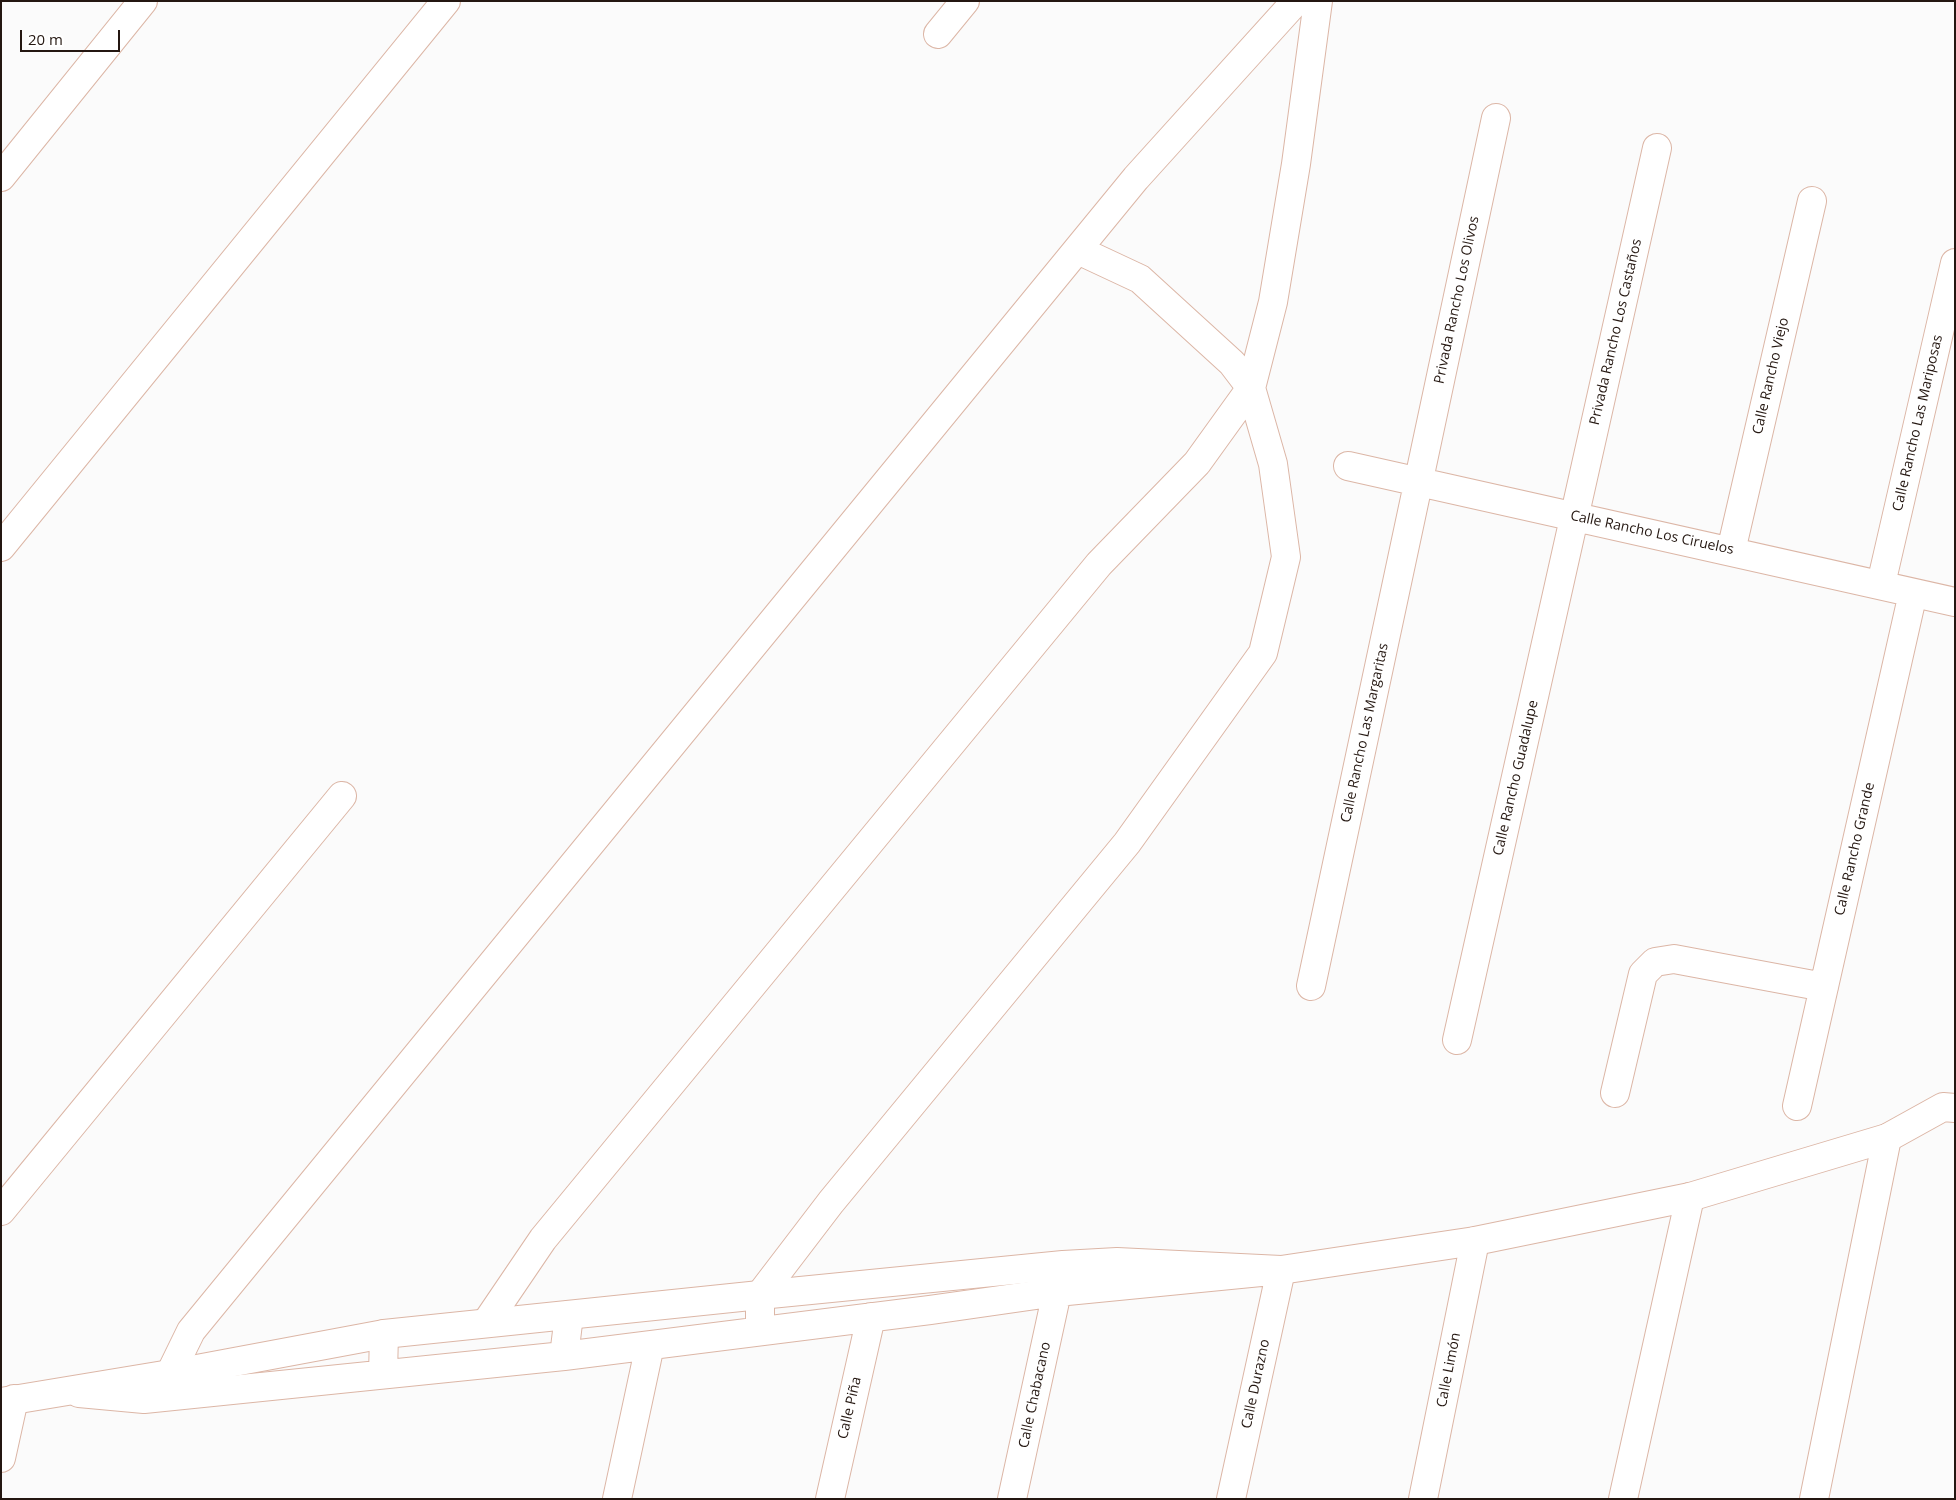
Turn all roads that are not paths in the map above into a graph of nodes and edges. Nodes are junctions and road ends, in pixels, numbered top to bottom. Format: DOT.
graph roads {
  1 [pos="143,1"];
  2 [pos="446,1"];
  3 [pos="964,1"];
  4 [pos="1296,1"];
  5 [pos="1318,1"];
  6 [pos="938,34"];
  7 [pos="1496,118"];
  8 [pos="1657,148"];
  9 [pos="1,177"];
  10 [pos="1812,201"];
  11 [pos="1078,250"];
  12 [pos="1955,263"];
  13 [pos="1251,388"];
  14 [pos="1348,466"];
  15 [pos="1418,481"];
  16 [pos="1575,516"];
  17 [pos="1,547"];
  18 [pos="1731,550"];
  19 [pos="1880,584"];
  20 [pos="1913,593"];
  21 [pos="1955,602"];
  22 [pos="342,796"];
  23 [pos="1311,986"];
  24 [pos="1824,987"];
  25 [pos="1457,1040"];
  26 [pos="1615,1093"];
  27 [pos="1951,1101"];
  28 [pos="1797,1106"];
  29 [pos="1887,1138"];
  30 [pos="1690,1197"];
  31 [pos="1,1211"];
  32 [pos="1475,1241"];
  33 [pos="1281,1270"];
  34 [pos="1057,1292"];
  35 [pos="760,1295"];
  36 [pos="569,1315"];
  37 [pos="871,1317"];
  38 [pos="486,1323"];
  39 [pos="760,1331"];
  40 [pos="384,1334"];
  41 [pos="650,1345"];
  42 [pos="564,1356"];
  43 [pos="234,1362"];
  44 [pos="170,1374"];
  45 [pos="383,1374"];
  46 [pos="233,1390"];
  47 [pos="60,1391"];
  48 [pos="8,1400"];
  49 [pos="1,1458"];
  50 [pos="617,1499"];
  51 [pos="830,1499"];
  52 [pos="1012,1499"];
  53 [pos="1231,1499"];
  54 [pos="1423,1499"];
  55 [pos="1623,1499"];
  56 [pos="1814,1499"];
  1 -- 9 [label="street"];
  2 -- 17 [label="street"];
  3 -- 6 [label="street"];
  4 -- 11 [label="street"];
  5 -- 13 [label="street"];
  7 -- 15 [label="street, Privada Rancho Los Olivos"];
  8 -- 16 [label="street, Privada Rancho Los Castaños"];
  10 -- 18 [label="street, Calle Rancho Viejo"];
  11 -- 13 [label="street"];
  11 -- 44 [label="street"];
  12 -- 19 [label="street, Calle Rancho Las Mariposas"];
  13 -- 35 [label="street"];
  13 -- 38 [label="street"];
  14 -- 15 [label="street, Calle Rancho Los Ciruelos"];
  15 -- 16 [label="street, Calle Rancho Los Ciruelos"];
  15 -- 23 [label="street, Calle Rancho Las Margaritas"];
  16 -- 18 [label="street, Calle Rancho Los Ciruelos"];
  16 -- 25 [label="street, Calle Rancho Guadalupe"];
  18 -- 19 [label="street, Calle Rancho Los Ciruelos"];
  19 -- 20 [label="street, Calle Rancho Los Ciruelos"];
  20 -- 21 [label="street, Calle Rancho Los Ciruelos"];
  20 -- 24 [label="street, Calle Rancho Grande"];
  22 -- 31 [label="street"];
  24 -- 26 [label="street"];
  24 -- 28 [label="street, Calle Rancho Grande"];
  27 -- 29 [label="street"];
  29 -- 30 [label="street"];
  29 -- 56 [label="street"];
  30 -- 32 [label="street"];
  30 -- 55 [label="street"];
  32 -- 33 [label="street"];
  32 -- 54 [label="street, Calle Limón"];
  33 -- 34 [label="street"];
  33 -- 35 [label="street"];
  33 -- 53 [label="street, Calle Durazno"];
  34 -- 37 [label="street"];
  34 -- 52 [label="street, Calle Chabacano"];
  35 -- 36 [label="street"];
  35 -- 39 [label="street"];
  36 -- 38 [label="street"];
  36 -- 42 [label="street"];
  37 -- 39 [label="street"];
  37 -- 51 [label="street, Calle Piña"];
  38 -- 40 [label="street"];
  39 -- 41 [label="street"];
  40 -- 43 [label="street"];
  40 -- 45 [label="street"];
  41 -- 42 [label="street"];
  41 -- 50 [label="street"];
  42 -- 45 [label="street"];
  43 -- 44 [label="street"];
  43 -- 46 [label="street"];
  44 -- 47 [label="street"];
  45 -- 46 [label="street"];
  46 -- 47 [label="street"];
  47 -- 48 [label="street"];
  48 -- 49 [label="street"];
}
